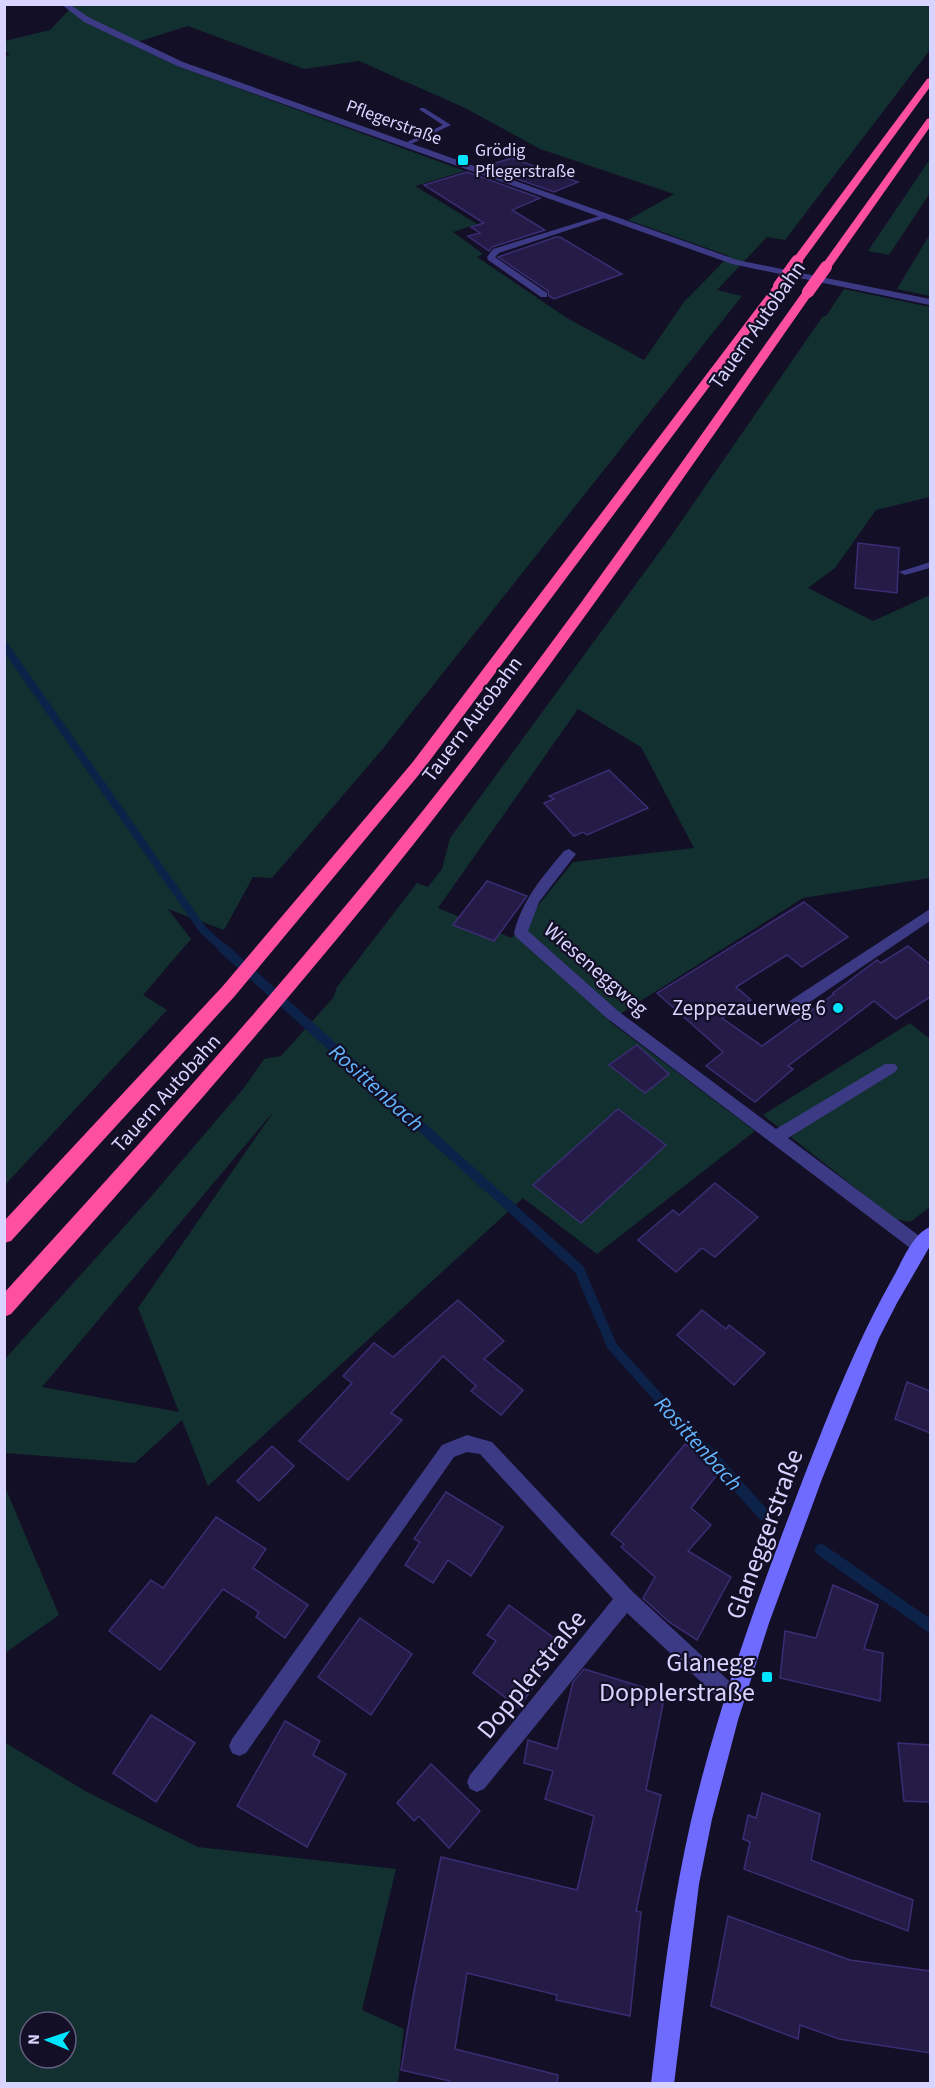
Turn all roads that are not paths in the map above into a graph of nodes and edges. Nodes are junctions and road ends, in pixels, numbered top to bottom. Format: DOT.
graph roads {
  1 [pos="64,4"];
  2 [pos="930,81"];
  3 [pos="422,109"];
  4 [pos="930,121"];
  5 [pos="407,144"];
  6 [pos="606,216"];
  7 [pos="544,295"];
  8 [pos="930,302"];
  9 [pos="930,565"];
  10 [pos="905,572"];
  11 [pos="569,854"];
  12 [pos="930,914"];
  13 [pos="784,1012"];
  14 [pos="890,1068"];
  15 [pos="776,1137"];
  16 [pos="4,1235"];
  17 [pos="925,1240"];
  18 [pos="4,1308"];
  19 [pos="626,1599"];
  20 [pos="734,1699"];
  21 [pos="239,1746"];
  22 [pos="477,1782"];
  23 [pos="662,2084"];
  1 -- 5 [label="street, Pflegerstraße"];
  2 -- 16 [label="highway, Tauern Autobahn, bridge"];
  3 -- 5 [label="lane"];
  4 -- 18 [label="highway, Tauern Autobahn, bridge"];
  5 -- 6 [label="street, Pflegerstraße"];
  6 -- 7 [label="lane"];
  6 -- 8 [label="street, Pflegerstraße"];
  9 -- 10 [label="street"];
  11 -- 15 [label="street, Wieseneggweg"];
  12 -- 13 [label="street"];
  14 -- 15 [label="street"];
  15 -- 17 [label="street, Wieseneggweg"];
  17 -- 20 [label="street, Glaneggerstraße"];
  19 -- 20 [label="street"];
  19 -- 21 [label="street"];
  19 -- 22 [label="street, Dopplerstraße"];
  20 -- 23 [label="street, Glaneggerstraße"];
}
